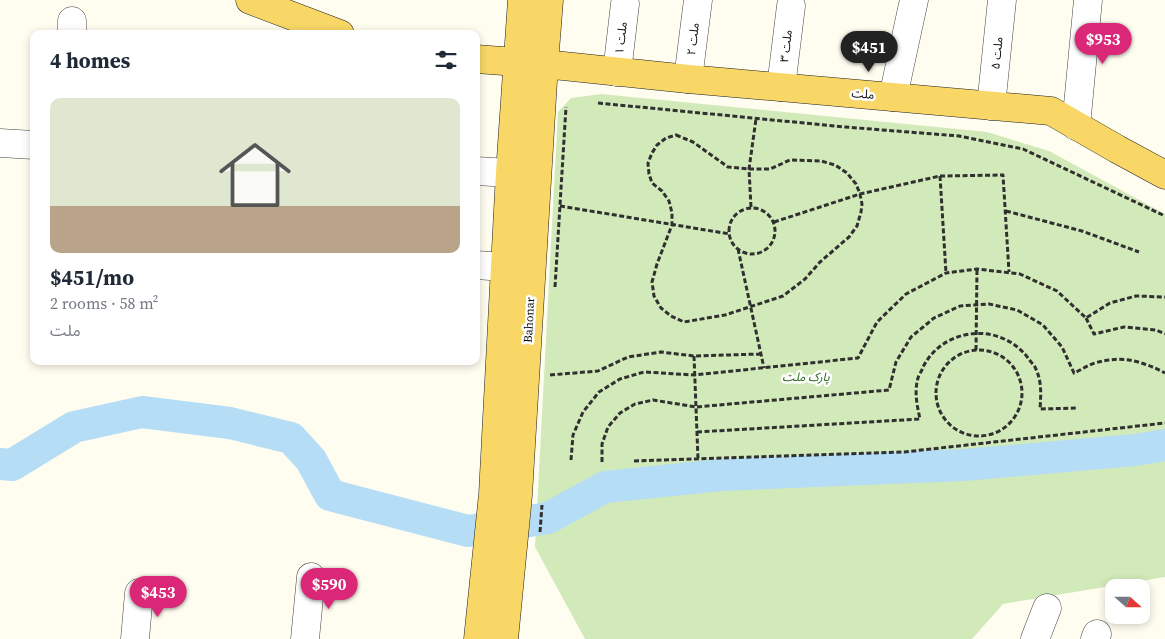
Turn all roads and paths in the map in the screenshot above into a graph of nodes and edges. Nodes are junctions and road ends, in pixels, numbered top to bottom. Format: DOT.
graph roads {
  1 [pos="250,0"];
  2 [pos="522,0"];
  3 [pos="549,0"];
  4 [pos="698,0"];
  5 [pos="914,0"];
  6 [pos="1002,0"];
  7 [pos="1088,0"];
  8 [pos="625,4"];
  9 [pos="791,6"];
  10 [pos="329,30"];
  11 [pos="480,59"];
  12 [pos="531,63"];
  13 [pos="617,72"];
  14 [pos="688,79"];
  15 [pos="781,87"];
  16 [pos="893,97"];
  17 [pos="598,103"];
  18 [pos="991,106"];
  19 [pos="756,118"];
  20 [pos="1076,126"];
  21 [pos="0,143"];
  22 [pos="30,145"];
  23 [pos="749,169"];
  24 [pos="480,171"];
  25 [pos="510,173"];
  26 [pos="1165,175"];
  27 [pos="940,176"];
  28 [pos="860,194"];
  29 [pos="560,206"];
  30 [pos="751,207"];
  31 [pos="1006,211"];
  32 [pos="1165,216"];
  33 [pos="774,222"];
  34 [pos="672,225"];
  35 [pos="730,234"];
  36 [pos="738,248"];
  37 [pos="1140,252"];
  38 [pos="480,265"];
  39 [pos="505,268"];
  40 [pos="977,269"];
  41 [pos="1009,272"];
  42 [pos="946,274"];
  43 [pos="1165,297"];
  44 [pos="976,305"];
  45 [pos="751,307"];
  46 [pos="1086,318"];
  47 [pos="976,334"];
  48 [pos="1165,334"];
  49 [pos="976,350"];
  50 [pos="761,354"];
  51 [pos="694,356"];
  52 [pos="764,368"];
  53 [pos="1165,373"];
  54 [pos="550,375"];
  55 [pos="694,375"];
  56 [pos="696,407"];
  57 [pos="1078,408"];
  58 [pos="1165,423"];
  59 [pos="697,432"];
  60 [pos="982,436"];
  61 [pos="983,444"];
  62 [pos="698,459"];
  63 [pos="571,460"];
  64 [pos="634,461"];
  65 [pos="602,462"];
  66 [pos="311,577"];
  67 [pos="139,593"];
  68 [pos="1047,608"];
  69 [pos="135,639"];
  70 [pos="305,639"];
  71 [pos="478,639"];
  72 [pos="504,639"];
  73 [pos="1035,639"];
  1 -- 10 [label="main road"];
  2 -- 12 [label="main road, Bahonar"];
  3 -- 12 [label="main road, Bahonar"];
  4 -- 14 [label="street, ۲ ملت"];
  5 -- 16 [label="street"];
  6 -- 18 [label="street, ۵ ملت"];
  7 -- 20 [label="street"];
  8 -- 13 [label="street, ملت ۱"];
  9 -- 15 [label="street, ۳ ملت"];
  11 -- 12 [label="main road, ملت"];
  12 -- 13 [label="main road, ملت"];
  12 -- 25 [label="main road, Bahonar"];
  12 -- 72 [label="main road, Bahonar"];
  13 -- 14 [label="main road, ملت"];
  14 -- 15 [label="main road, ملت"];
  15 -- 16 [label="main road, ملت"];
  16 -- 18 [label="main road, ملت"];
  17 -- 19 [label="path"];
  18 -- 20 [label="main road, ملت"];
  19 -- 23 [label="path"];
  19 -- 32 [label="path"];
  20 -- 26 [label="main road, ملت"];
  21 -- 22 [label="street"];
  23 -- 28 [label="path"];
  23 -- 30 [label="path"];
  23 -- 34 [label="path"];
  24 -- 25 [label="street"];
  25 -- 39 [label="main road, Bahonar"];
  27 -- 28 [label="path"];
  27 -- 31 [label="path"];
  27 -- 42 [label="path"];
  28 -- 33 [label="path"];
  28 -- 45 [label="path"];
  29 -- 34 [label="path"];
  30 -- 33 [label="path"];
  30 -- 35 [label="path"];
  31 -- 37 [label="path"];
  31 -- 41 [label="path"];
  33 -- 36 [label="path"];
  34 -- 35 [label="path"];
  34 -- 45 [label="path"];
  35 -- 36 [label="path"];
  36 -- 45 [label="path"];
  38 -- 39 [label="street"];
  39 -- 71 [label="main road, Bahonar"];
  40 -- 41 [label="path"];
  40 -- 42 [label="path"];
  40 -- 44 [label="path"];
  41 -- 46 [label="path"];
  42 -- 52 [label="path"];
  43 -- 46 [label="path"];
  44 -- 47 [label="path"];
  44 -- 53 [label="path"];
  44 -- 56 [label="path"];
  45 -- 50 [label="path"];
  46 -- 48 [label="path"];
  47 -- 49 [label="path"];
  47 -- 57 [label="path"];
  47 -- 59 [label="path"];
  49 -- 60 [label="path"];
  49 -- 60 [label="path"];
  50 -- 51 [label="path"];
  50 -- 52 [label="path"];
  51 -- 54 [label="path"];
  51 -- 55 [label="path"];
  52 -- 55 [label="path"];
  55 -- 56 [label="path"];
  55 -- 63 [label="path"];
  56 -- 59 [label="path"];
  56 -- 65 [label="path"];
  58 -- 61 [label="path"];
  59 -- 62 [label="path"];
  60 -- 61 [label="path"];
  61 -- 62 [label="path"];
  62 -- 64 [label="path"];
  66 -- 70 [label="street"];
  67 -- 69 [label="street"];
  68 -- 73 [label="street"];
}
